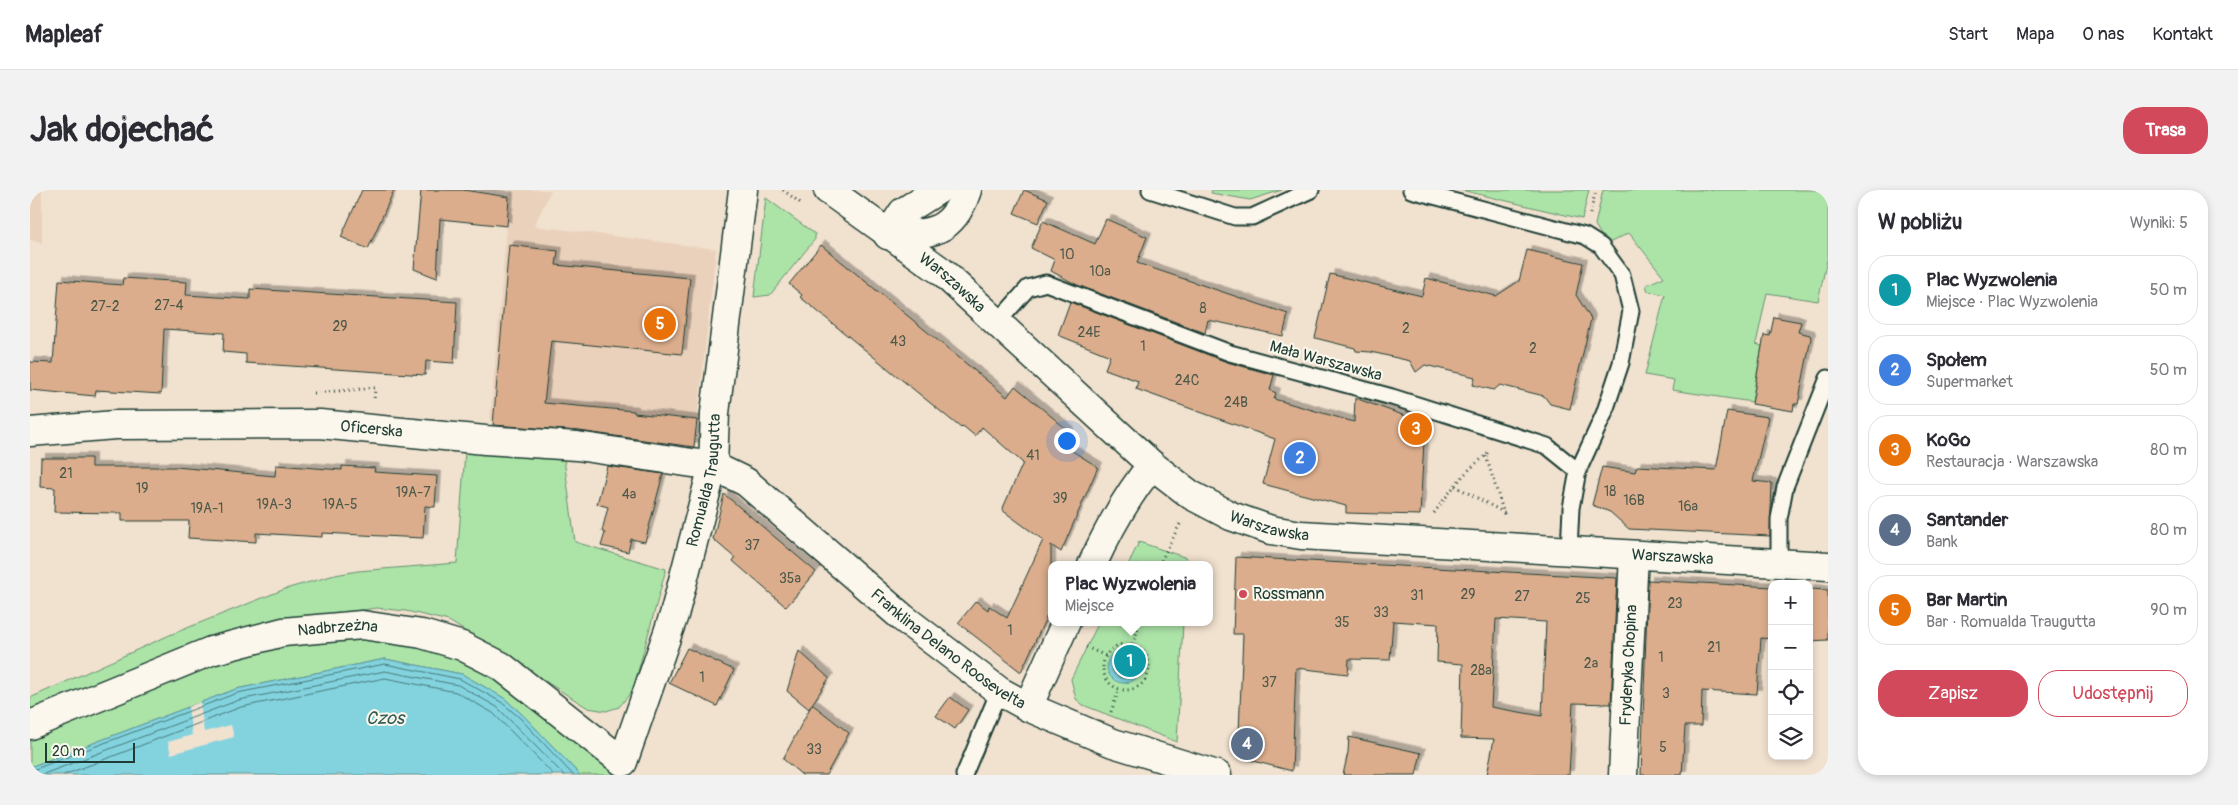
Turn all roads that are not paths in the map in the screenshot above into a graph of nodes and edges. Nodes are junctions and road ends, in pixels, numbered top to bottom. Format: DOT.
graph roads {
  1 [pos="743,190"];
  2 [pos="828,190"];
  3 [pos="938,190"];
  4 [pos="967,190"];
  5 [pos="1150,190"];
  6 [pos="1310,190"];
  7 [pos="1411,190"];
  8 [pos="888,235"];
  9 [pos="998,322"];
  10 [pos="1828,378"];
  11 [pos="30,432"];
  12 [pos="1152,465"];
  13 [pos="713,466"];
  14 [pos="1578,471"];
  15 [pos="1569,550"];
  16 [pos="1634,555"];
  17 [pos="1094,561"];
  18 [pos="1779,564"];
  19 [pos="1828,566"];
  20 [pos="1064,626"];
  21 [pos="999,691"];
  22 [pos="1028,707"];
  23 [pos="30,725"];
  24 [pos="623,762"];
  25 [pos="964,775"];
  26 [pos="1217,775"];
  27 [pos="1623,775"];
  1 -- 13 [label="street, Romualda Traugutta"];
  2 -- 8 [label="street, Warszawska"];
  3 -- 8 [label="street"];
  4 -- 8 [label="street"];
  5 -- 6 [label="lane"];
  7 -- 14 [label="lane"];
  8 -- 9 [label="street, Warszawska"];
  9 -- 12 [label="street, Warszawska"];
  9 -- 14 [label="lane, Mała Warszawska"];
  10 -- 18 [label="lane"];
  11 -- 13 [label="street, Oficerska"];
  12 -- 15 [label="street, Warszawska"];
  12 -- 17 [label="street"];
  13 -- 21 [label="street, Franklina Delano Roosevelta"];
  13 -- 24 [label="street, Romualda Traugutta"];
  14 -- 15 [label="lane"];
  15 -- 16 [label="street, Warszawska"];
  16 -- 18 [label="street, Warszawska"];
  16 -- 27 [label="street, Fryderyka Chopina"];
  18 -- 19 [label="street, Warszawska"];
  20 -- 22 [label="street"];
  21 -- 22 [label="street, Franklina Delano Roosevelta"];
  21 -- 25 [label="lane"];
  22 -- 26 [label="street, Franklina Delano Roosevelta"];
  23 -- 24 [label="street, Nadbrzeżna"];
}
